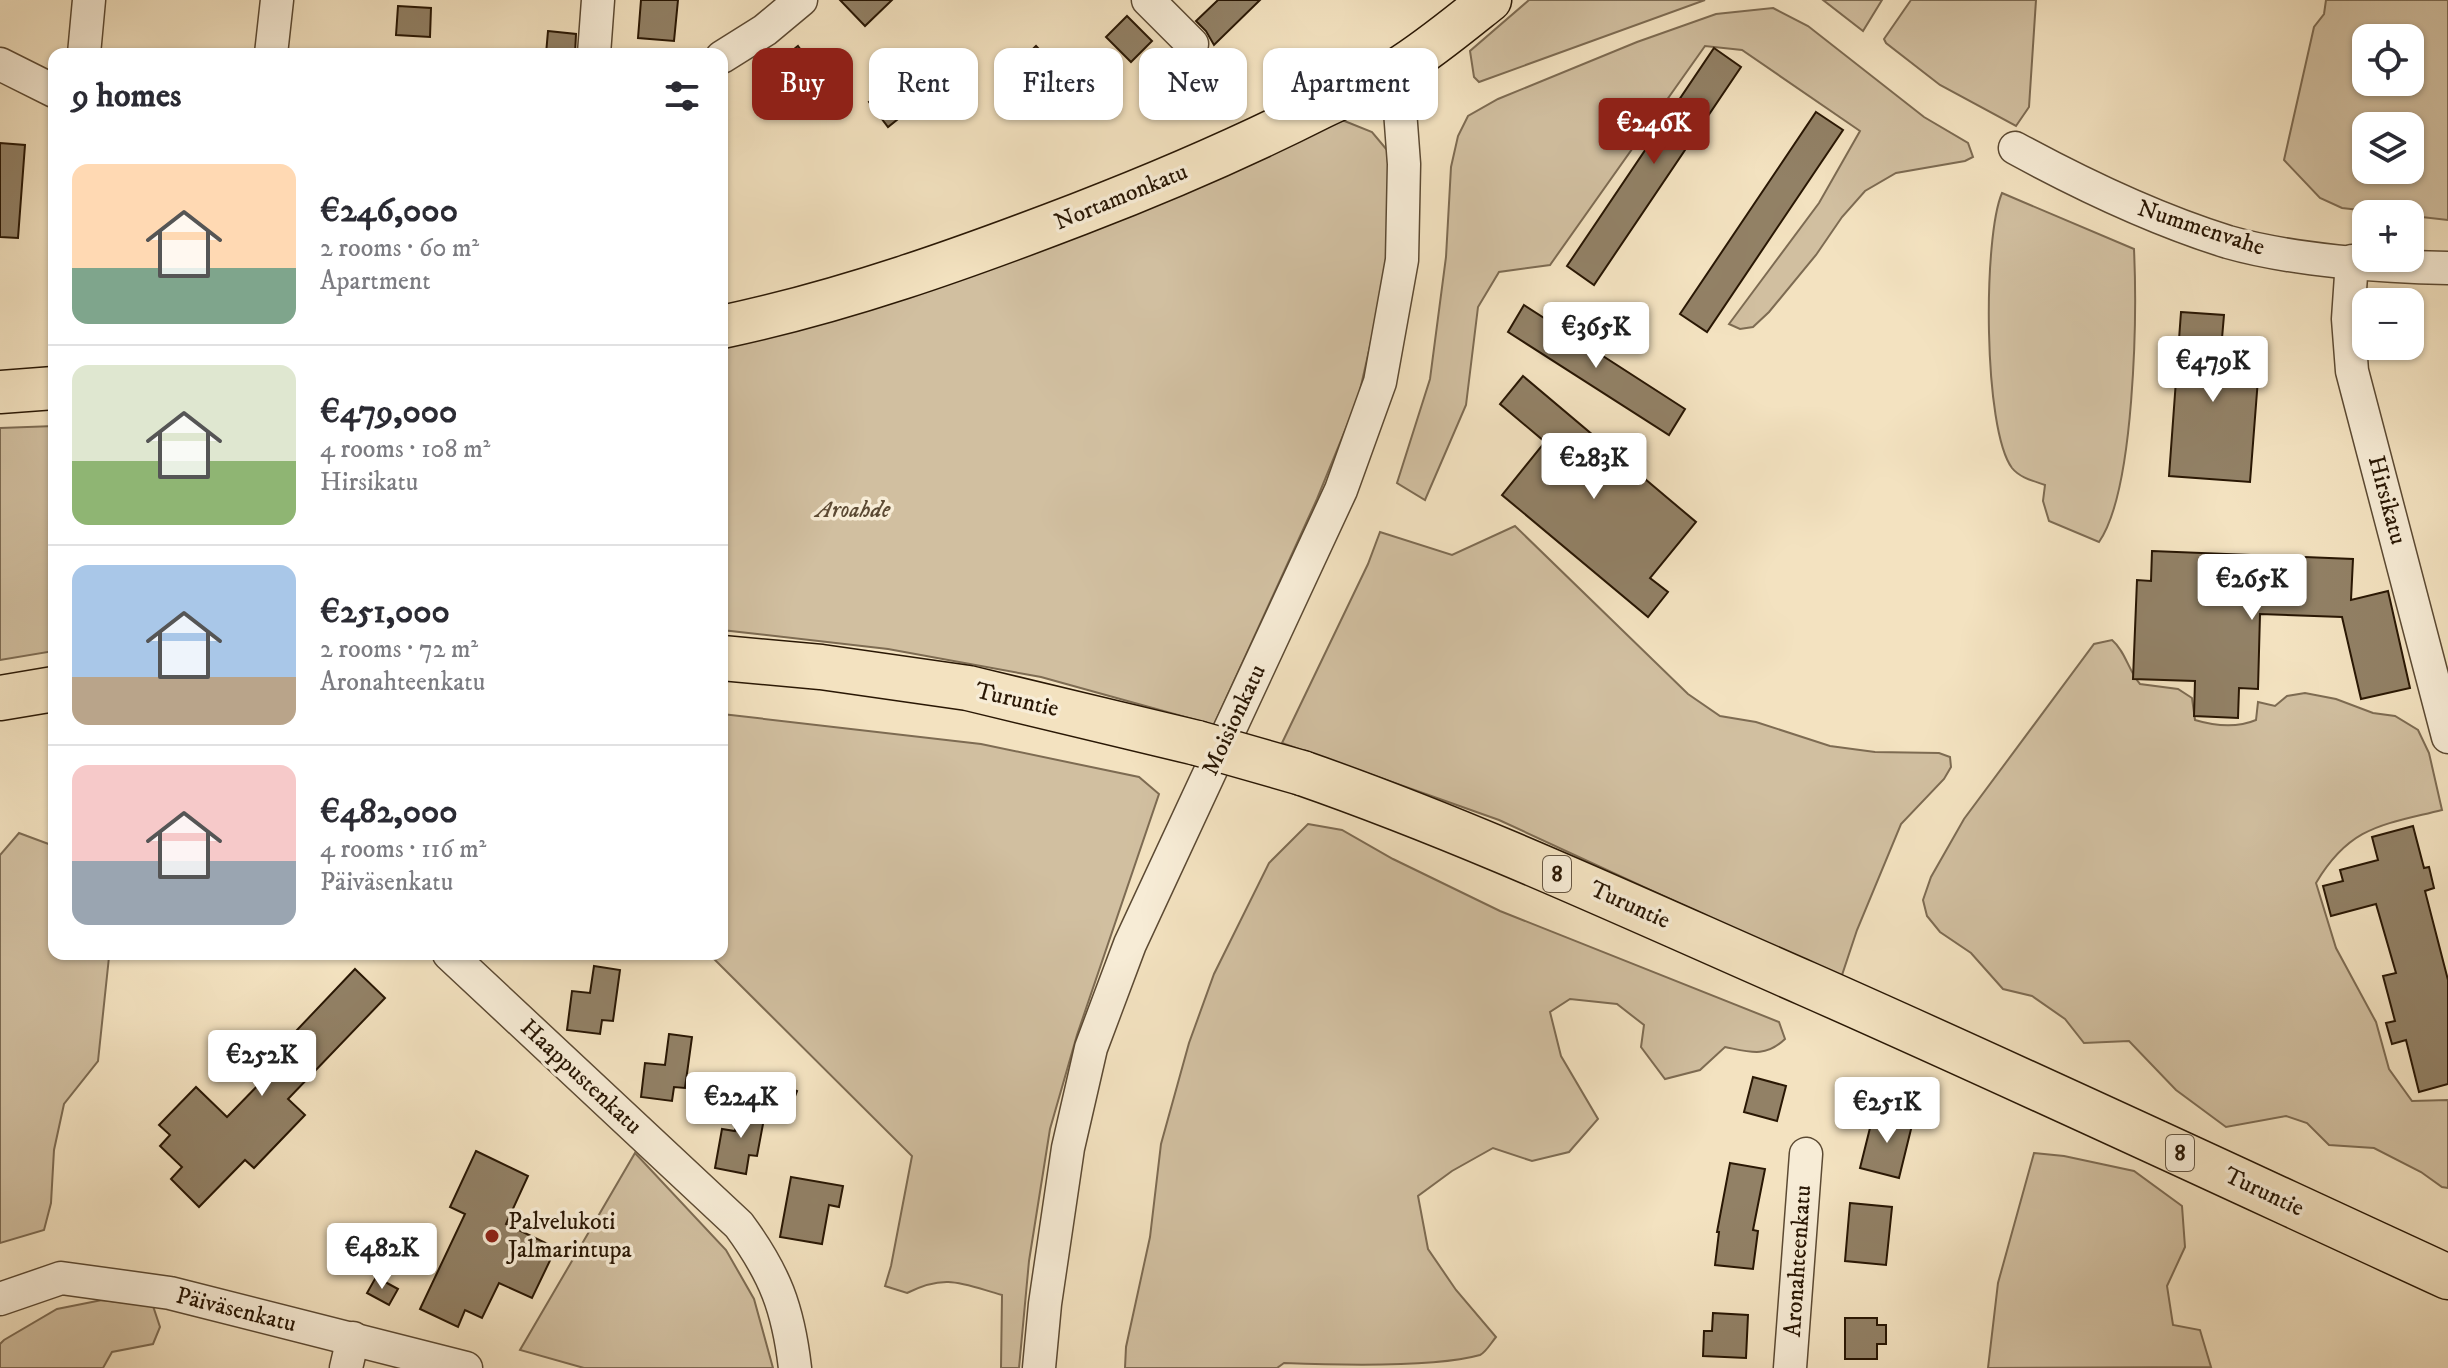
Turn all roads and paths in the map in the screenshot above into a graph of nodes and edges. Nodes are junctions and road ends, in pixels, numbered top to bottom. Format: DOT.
graph roads {
  1 [pos="89,0"];
  2 [pos="277,0"];
  3 [pos="598,0"];
  4 [pos="801,0"];
  5 [pos="1148,0"];
  6 [pos="1490,0"];
  7 [pos="1192,44"];
  8 [pos="85,48"];
  9 [pos="272,48"];
  10 [pos="594,48"];
  11 [pos="1428,48"];
  12 [pos="728,53"];
  13 [pos="0,64"];
  14 [pos="48,88"];
  15 [pos="1296,120"];
  16 [pos="1401,120"];
  17 [pos="2015,148"];
  18 [pos="2352,261"];
  19 [pos="2424,266"];
  20 [pos="2448,268"];
  21 [pos="728,326"];
  22 [pos="48,388"];
  23 [pos="0,392"];
  24 [pos="728,659"];
  25 [pos="48,690"];
  26 [pos="0,698"];
  27 [pos="2448,737"];
  28 [pos="455,960"];
  29 [pos="1806,1154"];
  30 [pos="2448,1277"];
  31 [pos="3,1298"];
  32 [pos="350,1353"];
  33 [pos="466,1368"];
  34 [pos="795,1368"];
  35 [pos="1039,1368"];
  36 [pos="1790,1368"];
  1 -- 8 [label="street"];
  2 -- 9 [label="street"];
  3 -- 10 [label="street"];
  4 -- 12 [label="street"];
  5 -- 7 [label="street"];
  6 -- 11 [label="main road, Nortamonkatu"];
  13 -- 14 [label="street"];
  15 -- 21 [label="main road, Nortamonkatu"];
  16 -- 35 [label="street, Moisionkatu"];
  17 -- 18 [label="street, Nummenvahe"];
  18 -- 27 [label="street, Hirsikatu"];
  19 -- 20 [label="street, Nummenvahe"];
  22 -- 23 [label="main road"];
  24 -- 30 [label="highway, Turuntie / 8, bridge"];
  25 -- 26 [label="highway"];
  28 -- 34 [label="street, Haappustenkatu"];
  29 -- 36 [label="street, Aronahteenkatu"];
  31 -- 32 [label="street, Päiväsenkatu"];
  32 -- 33 [label="street, Päiväsenkatu"];
}
